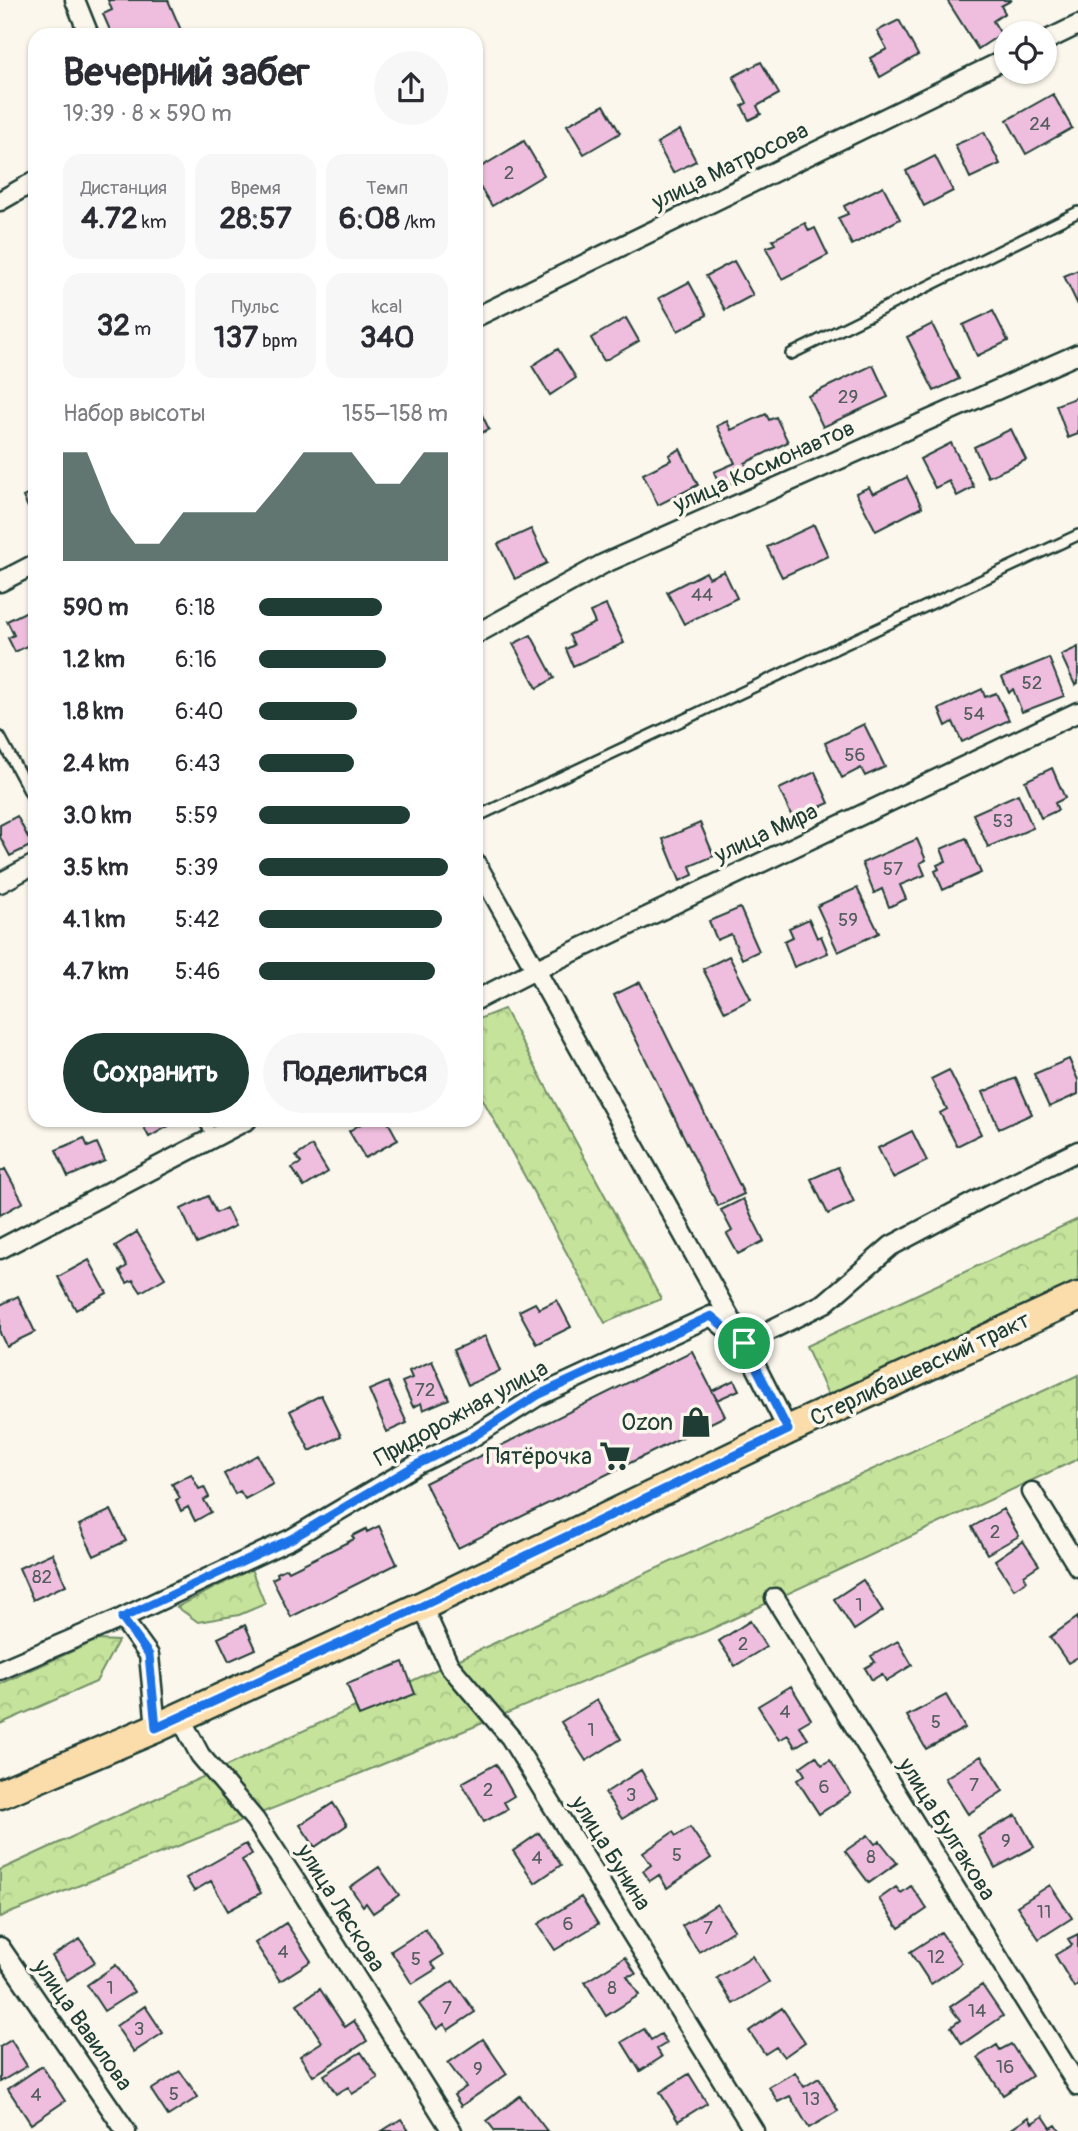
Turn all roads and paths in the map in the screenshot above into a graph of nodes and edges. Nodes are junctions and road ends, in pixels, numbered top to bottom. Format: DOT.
graph roads {
  1 [pos="75,0"];
  2 [pos="1078,25"];
  3 [pos="86,28"];
  4 [pos="1057,35"];
  5 [pos="994,66"];
  6 [pos="28,185"];
  7 [pos="0,201"];
  8 [pos="1078,212"];
  9 [pos="483,314"];
  10 [pos="792,354"];
  11 [pos="1078,354"];
  12 [pos="1078,535"];
  13 [pos="28,568"];
  14 [pos="0,582"];
  15 [pos="483,630"];
  16 [pos="1078,712"];
  17 [pos="0,737"];
  18 [pos="28,789"];
  19 [pos="483,814"];
  20 [pos="28,868"];
  21 [pos="483,876"];
  22 [pos="0,883"];
  23 [pos="534,970"];
  24 [pos="483,996"];
  25 [pos="208,1127"];
  26 [pos="234,1127"];
  27 [pos="213,1138"];
  28 [pos="1078,1151"];
  29 [pos="0,1249"];
  30 [pos="1078,1297"];
  31 [pos="744,1343"];
  32 [pos="788,1430"];
  33 [pos="1032,1492"];
  34 [pos="1078,1567"];
  35 [pos="775,1598"];
  36 [pos="422,1606"];
  37 [pos="122,1618"];
  38 [pos="0,1670"];
  39 [pos="168,1722"];
  40 [pos="0,1794"];
  41 [pos="0,1947"];
  42 [pos="1078,2086"];
  43 [pos="126,2131"];
  44 [pos="452,2131"];
  45 [pos="754,2131"];
  1 -- 3 [label="street"];
  2 -- 4 [label="street"];
  5 -- 9 [label="street, улица Матросова"];
  6 -- 7 [label="street"];
  8 -- 10 [label="lane"];
  11 -- 15 [label="street, улица Космонавтов"];
  12 -- 19 [label="lane"];
  13 -- 14 [label="street"];
  16 -- 23 [label="street, улица Мира"];
  17 -- 18 [label="lane"];
  20 -- 22 [label="street"];
  21 -- 23 [label="street"];
  23 -- 24 [label="street, улица Мира"];
  23 -- 31 [label="street"];
  25 -- 27 [label="lane"];
  26 -- 27 [label="street"];
  27 -- 29 [label="street"];
  28 -- 31 [label="street"];
  30 -- 32 [label="main road, Стерлибашевский тракт"];
  31 -- 32 [label="street"];
  31 -- 37 [label="street, Придорожная улица"];
  32 -- 36 [label="main road, Стерлибашевский тракт"];
  33 -- 34 [label="street"];
  35 -- 42 [label="street, улица Булгакова"];
  36 -- 39 [label="main road, Стерлибашевский тракт"];
  36 -- 45 [label="street, улица Бунина"];
  37 -- 38 [label="street, Придорожная улица"];
  37 -- 39 [label="street"];
  39 -- 40 [label="main road, Стерлибашевский тракт"];
  39 -- 44 [label="street, улица Лескова"];
  41 -- 43 [label="street, улица Вавилова"];
}
